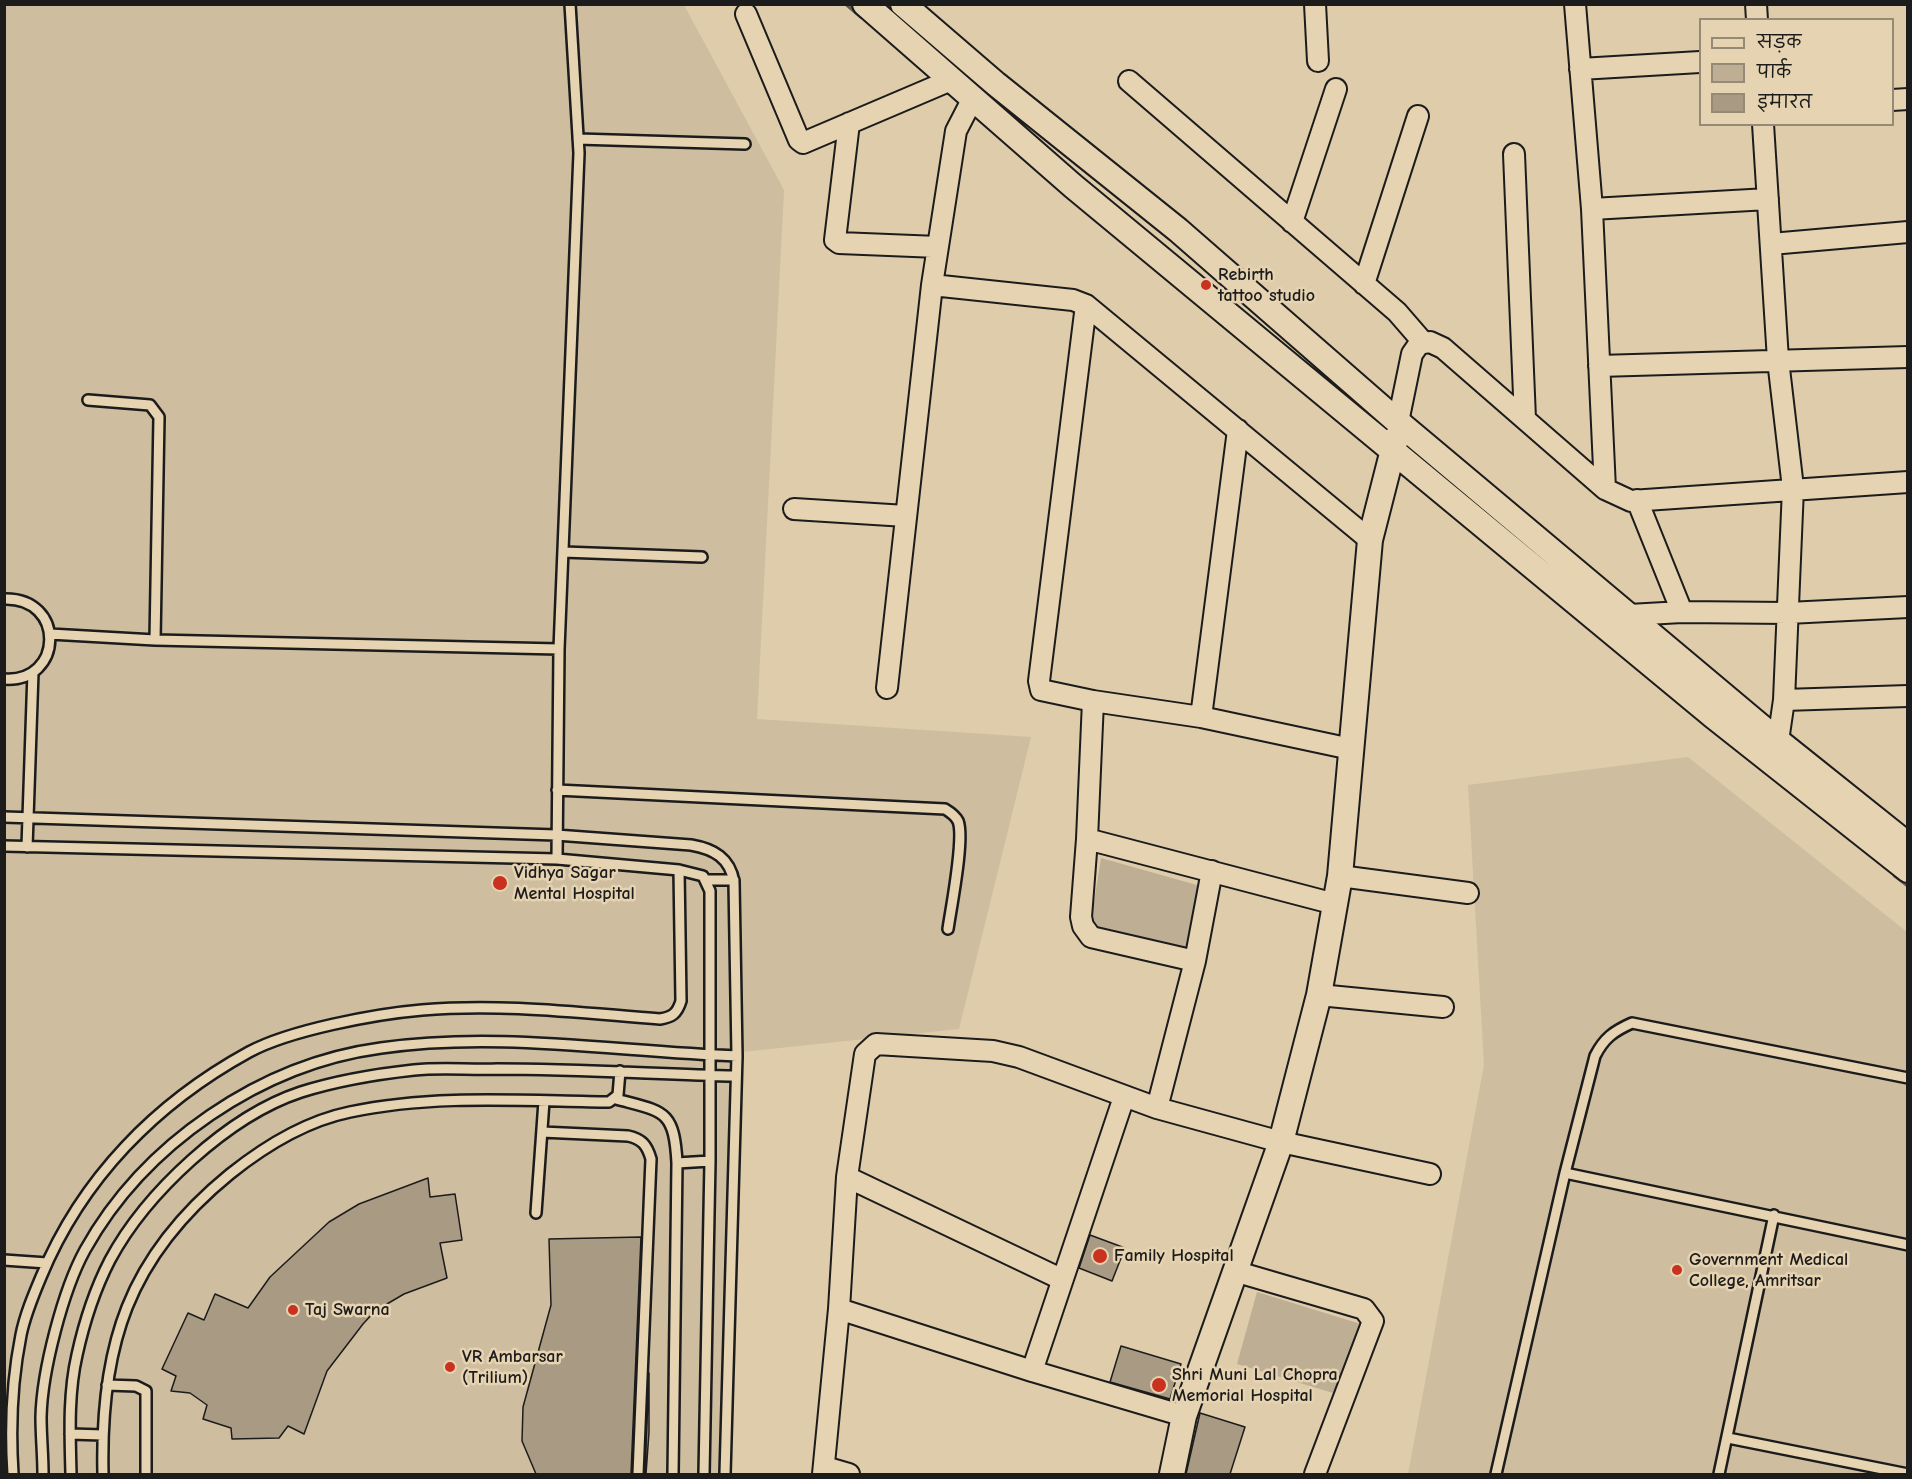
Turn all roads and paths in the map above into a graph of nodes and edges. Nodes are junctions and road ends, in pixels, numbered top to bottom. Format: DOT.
graph roads {
  1 [pos="570,4"];
  2 [pos="865,4"];
  3 [pos="903,4"];
  4 [pos="1315,4"];
  5 [pos="1575,4"];
  6 [pos="746,14"];
  7 [pos="1318,62"];
  8 [pos="1699,62"];
  9 [pos="1580,69"];
  10 [pos="951,80"];
  11 [pos="1130,81"];
  12 [pos="1336,89"];
  13 [pos="972,100"];
  14 [pos="1418,116"];
  15 [pos="849,123"];
  16 [pos="1763,126"];
  17 [pos="578,139"];
  18 [pos="745,144"];
  19 [pos="1514,154"];
  20 [pos="1768,199"];
  21 [pos="1592,209"];
  22 [pos="1292,222"];
  23 [pos="1908,232"];
  24 [pos="1771,244"];
  25 [pos="938,247"];
  26 [pos="1364,284"];
  27 [pos="932,285"];
  28 [pos="1086,305"];
  29 [pos="1423,342"];
  30 [pos="1908,357"];
  31 [pos="1778,360"];
  32 [pos="1599,366"];
  33 [pos="88,400"];
  34 [pos="1525,419"];
  35 [pos="1398,422"];
  36 [pos="1238,430"];
  37 [pos="1395,451"];
  38 [pos="1908,482"];
  39 [pos="1793,488"];
  40 [pos="1605,489"];
  41 [pos="1637,500"];
  42 [pos="794,509"];
  43 [pos="906,516"];
  44 [pos="1370,540"];
  45 [pos="563,552"];
  46 [pos="702,557"];
  47 [pos="4,599"];
  48 [pos="1908,607"];
  49 [pos="1682,612"];
  50 [pos="1788,613"];
  51 [pos="1629,615"];
  52 [pos="50,634"];
  53 [pos="155,640"];
  54 [pos="559,649"];
  55 [pos="33,672"];
  56 [pos="4,679"];
  57 [pos="887,688"];
  58 [pos="1908,696"];
  59 [pos="1784,700"];
  60 [pos="1093,701"];
  61 [pos="1201,717"];
  62 [pos="1778,741"];
  63 [pos="1351,749"];
  64 [pos="557,790"];
  65 [pos="4,817"];
  66 [pos="27,817"];
  67 [pos="556,835"];
  68 [pos="1088,839"];
  69 [pos="1908,845"];
  70 [pos="4,846"];
  71 [pos="27,847"];
  72 [pos="557,859"];
  73 [pos="679,870"];
  74 [pos="1908,870"];
  75 [pos="1212,871"];
  76 [pos="1340,876"];
  77 [pos="706,880"];
  78 [pos="734,880"];
  79 [pos="1468,893"];
  80 [pos="1335,904"];
  81 [pos="948,929"];
  82 [pos="1195,961"];
  83 [pos="1319,995"];
  84 [pos="1443,1007"];
  85 [pos="711,1055"];
  86 [pos="736,1056"];
  87 [pos="620,1071"];
  88 [pos="710,1076"];
  89 [pos="736,1076"];
  90 [pos="1908,1078"];
  91 [pos="1124,1097"];
  92 [pos="616,1099"];
  93 [pos="544,1101"];
  94 [pos="1157,1108"];
  95 [pos="542,1132"];
  96 [pos="1281,1142"];
  97 [pos="710,1161"];
  98 [pos="677,1162"];
  99 [pos="1564,1173"];
  100 [pos="1430,1174"];
  101 [pos="847,1178"];
  102 [pos="536,1213"];
  103 [pos="1774,1215"];
  104 [pos="1908,1245"];
  105 [pos="4,1260"];
  106 [pos="47,1263"];
  107 [pos="1234,1271"];
  108 [pos="1061,1279"];
  109 [pos="839,1309"];
  110 [pos="1032,1371"];
  111 [pos="106,1385"];
  112 [pos="1184,1416"];
  113 [pos="70,1434"];
  114 [pos="103,1435"];
  115 [pos="1728,1438"];
  116 [pos="824,1471"];
  117 [pos="13,1474"];
  118 [pos="43,1474"];
  119 [pos="71,1474"];
  120 [pos="104,1474"];
  121 [pos="146,1474"];
  122 [pos="638,1474"];
  123 [pos="673,1474"];
  124 [pos="704,1474"];
  125 [pos="725,1474"];
  126 [pos="849,1474"];
  127 [pos="1172,1474"];
  128 [pos="1316,1474"];
  129 [pos="1496,1474"];
  130 [pos="1719,1474"];
  131 [pos="1908,1474"];
  1 -- 17 [label="lane"];
  2 -- 10 [label="street"];
  3 -- 35 [label="street"];
  4 -- 7 [label="street"];
  5 -- 9 [label="street"];
  6 -- 15 [label="street"];
  8 -- 9 [label="street"];
  9 -- 21 [label="street"];
  10 -- 13 [label="street"];
  10 -- 15 [label="street"];
  11 -- 22 [label="street"];
  12 -- 22 [label="street"];
  13 -- 25 [label="street"];
  13 -- 37 [label="street"];
  14 -- 26 [label="street"];
  15 -- 25 [label="street"];
  16 -- 20 [label="street"];
  17 -- 18 [label="lane"];
  17 -- 45 [label="lane"];
  19 -- 34 [label="street"];
  20 -- 21 [label="street"];
  20 -- 24 [label="street"];
  21 -- 32 [label="street"];
  22 -- 26 [label="street"];
  23 -- 24 [label="street"];
  24 -- 31 [label="street"];
  25 -- 27 [label="street"];
  26 -- 29 [label="street"];
  27 -- 28 [label="street"];
  27 -- 43 [label="street"];
  28 -- 36 [label="street"];
  28 -- 60 [label="street"];
  29 -- 34 [label="street"];
  29 -- 35 [label="street"];
  30 -- 31 [label="street"];
  31 -- 32 [label="street"];
  31 -- 39 [label="street"];
  32 -- 40 [label="street"];
  33 -- 53 [label="lane"];
  34 -- 40 [label="street"];
  35 -- 37 [label="street"];
  35 -- 51 [label="street"];
  36 -- 44 [label="street"];
  36 -- 61 [label="street"];
  37 -- 44 [label="street"];
  37 -- 74 [label="street"];
  38 -- 39 [label="street"];
  39 -- 41 [label="street"];
  39 -- 50 [label="street"];
  40 -- 41 [label="street"];
  41 -- 49 [label="street"];
  42 -- 43 [label="street"];
  43 -- 57 [label="street"];
  44 -- 63 [label="street"];
  45 -- 46 [label="lane"];
  45 -- 54 [label="lane"];
  47 -- 52 [label="lane"];
  48 -- 50 [label="street"];
  49 -- 50 [label="street"];
  49 -- 51 [label="street"];
  50 -- 59 [label="street"];
  51 -- 62 [label="street"];
  52 -- 53 [label="lane"];
  52 -- 55 [label="lane"];
  53 -- 54 [label="lane"];
  54 -- 64 [label="lane"];
  55 -- 56 [label="lane"];
  55 -- 66 [label="lane"];
  58 -- 59 [label="street"];
  59 -- 62 [label="street"];
  60 -- 61 [label="street"];
  60 -- 68 [label="street"];
  61 -- 63 [label="street"];
  62 -- 69 [label="street"];
  63 -- 76 [label="street"];
  64 -- 67 [label="lane"];
  64 -- 81 [label="lane"];
  65 -- 66 [label="lane"];
  66 -- 67 [label="lane"];
  66 -- 71 [label="lane"];
  67 -- 72 [label="lane"];
  67 -- 78 [label="lane"];
  68 -- 75 [label="street"];
  68 -- 82 [label="street"];
  70 -- 71 [label="lane"];
  71 -- 72 [label="lane"];
  72 -- 73 [label="lane"];
  73 -- 77 [label="lane"];
  73 -- 106 [label="lane"];
  75 -- 80 [label="street"];
  75 -- 82 [label="street"];
  76 -- 79 [label="street"];
  76 -- 80 [label="street"];
  77 -- 78 [label="lane"];
  77 -- 85 [label="lane"];
  78 -- 86 [label="lane"];
  80 -- 83 [label="street"];
  82 -- 94 [label="street"];
  83 -- 84 [label="street"];
  83 -- 96 [label="street"];
  85 -- 86 [label="lane"];
  85 -- 88 [label="lane"];
  85 -- 118 [label="lane"];
  86 -- 89 [label="lane"];
  87 -- 88 [label="lane"];
  87 -- 92 [label="lane"];
  87 -- 113 [label="lane"];
  88 -- 89 [label="lane"];
  88 -- 97 [label="lane"];
  89 -- 125 [label="lane"];
  90 -- 99 [label="lane"];
  91 -- 94 [label="street"];
  91 -- 101 [label="street"];
  91 -- 108 [label="street"];
  92 -- 93 [label="lane"];
  92 -- 98 [label="lane"];
  93 -- 95 [label="lane"];
  93 -- 111 [label="lane"];
  94 -- 96 [label="street"];
  95 -- 102 [label="lane"];
  95 -- 122 [label="lane"];
  96 -- 100 [label="street"];
  96 -- 107 [label="street"];
  97 -- 98 [label="lane"];
  97 -- 124 [label="lane"];
  98 -- 123 [label="lane"];
  99 -- 103 [label="lane"];
  99 -- 129 [label="lane"];
  101 -- 108 [label="street"];
  101 -- 109 [label="street"];
  103 -- 104 [label="lane"];
  103 -- 115 [label="lane"];
  105 -- 106 [label="lane"];
  106 -- 117 [label="lane"];
  107 -- 112 [label="street"];
  107 -- 128 [label="street"];
  108 -- 110 [label="street"];
  109 -- 110 [label="street"];
  109 -- 116 [label="street"];
  110 -- 112 [label="street"];
  111 -- 114 [label="lane"];
  111 -- 121 [label="lane"];
  112 -- 127 [label="street"];
  113 -- 114 [label="lane"];
  113 -- 119 [label="lane"];
  114 -- 120 [label="lane"];
  115 -- 130 [label="lane"];
  115 -- 131 [label="lane"];
  116 -- 126 [label="street"];
}
